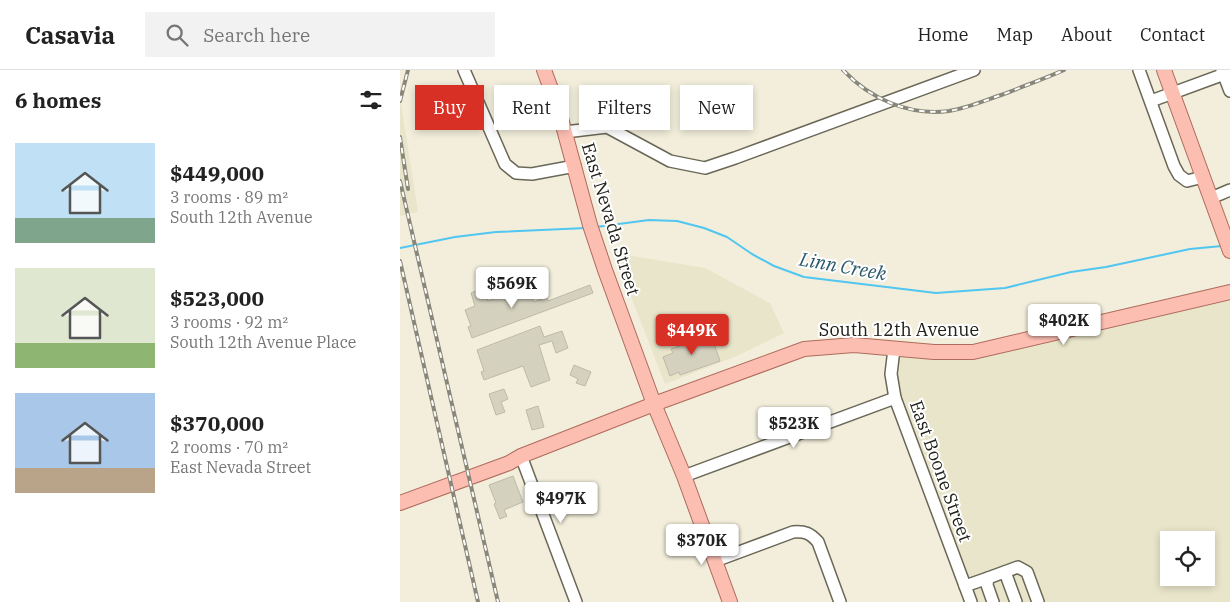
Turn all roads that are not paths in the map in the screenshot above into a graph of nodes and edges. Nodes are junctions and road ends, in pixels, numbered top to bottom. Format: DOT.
graph roads {
  1 [pos="464,70"];
  2 [pos="544,70"];
  3 [pos="974,70"];
  4 [pos="1139,70"];
  5 [pos="1164,70"];
  6 [pos="1225,72"];
  7 [pos="1230,90"];
  8 [pos="1172,93"];
  9 [pos="1151,102"];
  10 [pos="565,132"];
  11 [pos="577,172"];
  12 [pos="1203,177"];
  13 [pos="1230,190"];
  14 [pos="1213,203"];
  15 [pos="1230,251"];
  16 [pos="1230,292"];
  17 [pos="894,349"];
  18 [pos="895,398"];
  19 [pos="654,404"];
  20 [pos="521,456"];
  21 [pos="684,476"];
  22 [pos="400,501"];
  23 [pos="715,561"];
  24 [pos="1005,572"];
  25 [pos="988,578"];
  26 [pos="965,586"];
  27 [pos="576,602"];
  28 [pos="730,602"];
  29 [pos="840,602"];
  30 [pos="971,602"];
  31 [pos="993,602"];
  32 [pos="1016,602"];
  33 [pos="1038,602"];
  1 -- 11 [label="street"];
  2 -- 10 [label="main road, East Nevada Street"];
  3 -- 10 [label="street"];
  4 -- 9 [label="street"];
  5 -- 8 [label="main road"];
  6 -- 7 [label="street"];
  6 -- 8 [label="street"];
  8 -- 9 [label="street"];
  8 -- 12 [label="main road"];
  9 -- 12 [label="street"];
  10 -- 11 [label="main road, East Nevada Street"];
  11 -- 19 [label="main road, East Nevada Street"];
  12 -- 14 [label="main road"];
  13 -- 14 [label="street"];
  14 -- 15 [label="main road"];
  16 -- 17 [label="main road, South 12th Avenue"];
  17 -- 18 [label="street, East Boone Street"];
  17 -- 19 [label="main road, South 12th Avenue"];
  18 -- 21 [label="street"];
  18 -- 26 [label="street, East Boone Street"];
  19 -- 20 [label="main road, South 12th Avenue"];
  19 -- 21 [label="main road, East Nevada Street"];
  20 -- 22 [label="main road, South 12th Avenue"];
  20 -- 27 [label="street"];
  21 -- 23 [label="main road, East Nevada Street"];
  23 -- 28 [label="main road, East Nevada Street"];
  23 -- 29 [label="street"];
  24 -- 25 [label="street"];
  24 -- 32 [label="street"];
  24 -- 33 [label="street"];
  25 -- 26 [label="street"];
  25 -- 31 [label="street"];
  26 -- 30 [label="street, East Boone Street"];
}
